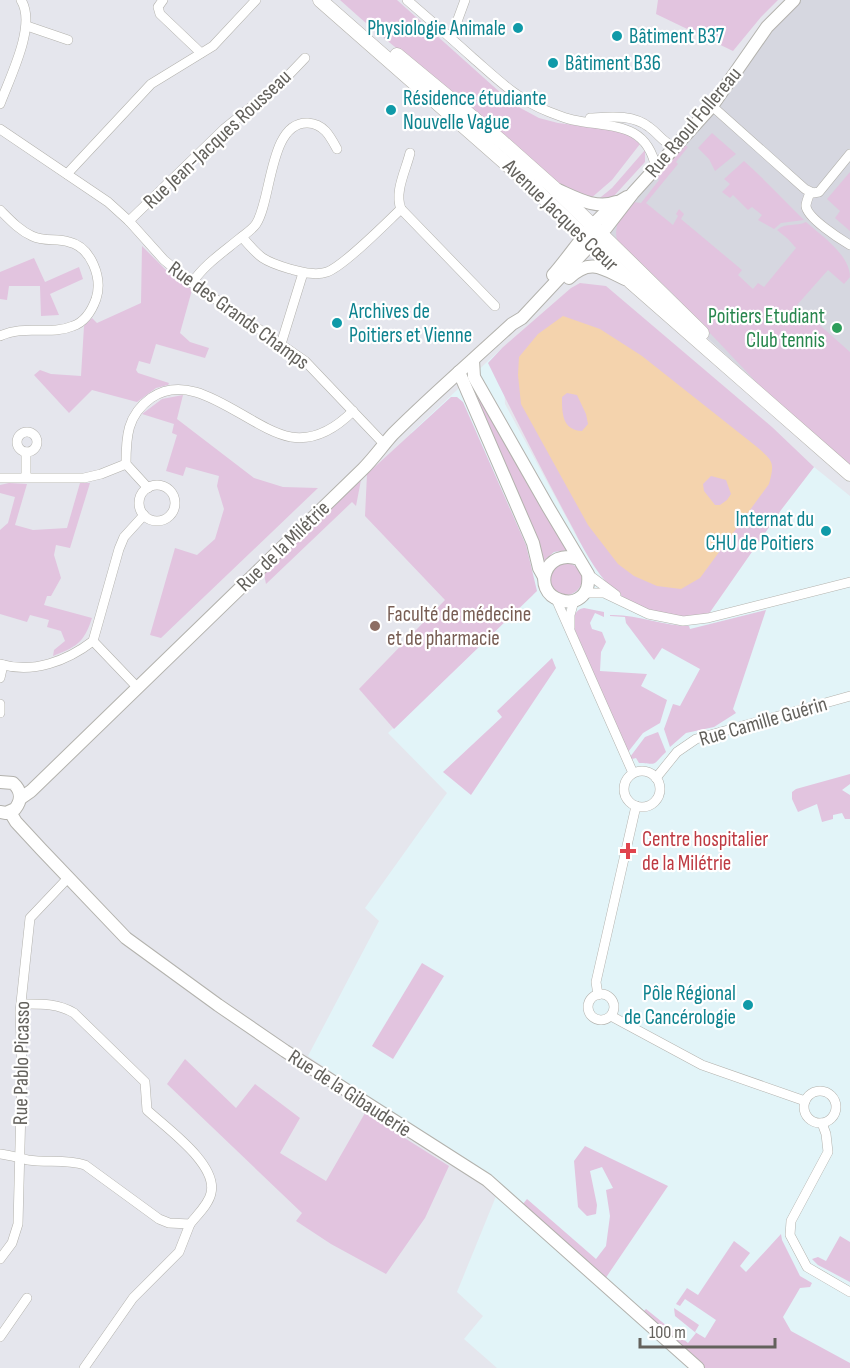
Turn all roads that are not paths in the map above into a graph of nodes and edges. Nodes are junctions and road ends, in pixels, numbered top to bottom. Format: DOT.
graph roads {
  1 [pos="21,0"];
  2 [pos="163,0"];
  3 [pos="320,0"];
  4 [pos="334,0"];
  5 [pos="407,0"];
  6 [pos="465,0"];
  7 [pos="794,0"];
  8 [pos="250,2"];
  9 [pos="27,26"];
  10 [pos="451,38"];
  11 [pos="68,40"];
  12 [pos="201,53"];
  13 [pos="305,58"];
  14 [pos="0,104"];
  15 [pos="712,106"];
  16 [pos="573,120"];
  17 [pos="0,129"];
  18 [pos="675,147"];
  19 [pos="337,149"];
  20 [pos="410,153"];
  21 [pos="850,154"];
  22 [pos="656,168"];
  23 [pos="67,174"];
  24 [pos="554,188"];
  25 [pos="810,192"];
  26 [pos="633,193"];
  27 [pos="619,201"];
  28 [pos="401,208"];
  29 [pos="0,210"];
  30 [pos="129,221"];
  31 [pos="592,235"];
  32 [pos="242,237"];
  33 [pos="850,245"];
  34 [pos="303,273"];
  35 [pos="631,282"];
  36 [pos="192,283"];
  37 [pos="541,298"];
  38 [pos="495,306"];
  39 [pos="509,320"];
  40 [pos="0,336"];
  41 [pos="281,344"];
  42 [pos="473,360"];
  43 [pos="459,372"];
  44 [pos="353,411"];
  45 [pos="802,431"];
  46 [pos="505,432"];
  47 [pos="385,445"];
  48 [pos="26,452"];
  49 [pos="126,464"];
  50 [pos="850,474"];
  51 [pos="26,477"];
  52 [pos="0,478"];
  53 [pos="148,488"];
  54 [pos="144,515"];
  55 [pos="579,559"];
  56 [pos="588,574"];
  57 [pos="544,577"];
  58 [pos="850,582"];
  59 [pos="585,593"];
  60 [pos="556,599"];
  61 [pos="574,601"];
  62 [pos="627,604"];
  63 [pos="570,630"];
  64 [pos="93,641"];
  65 [pos="2,665"];
  66 [pos="0,678"];
  67 [pos="137,687"];
  68 [pos="850,696"];
  69 [pos="0,704"];
  70 [pos="0,713"];
  71 [pos="52,768"];
  72 [pos="633,773"];
  73 [pos="656,778"];
  74 [pos="0,782"];
  75 [pos="16,786"];
  76 [pos="21,798"];
  77 [pos="636,806"];
  78 [pos="5,812"];
  79 [pos="68,878"];
  80 [pos="598,995"];
  81 [pos="21,1004"];
  82 [pos="611,1016"];
  83 [pos="805,1101"];
  84 [pos="822,1123"];
  85 [pos="0,1154"];
  86 [pos="20,1157"];
  87 [pos="190,1224"];
  88 [pos="0,1259"];
  89 [pos="850,1292"];
  90 [pos="27,1299"];
  91 [pos="0,1336"];
  92 [pos="84,1368"];
  93 [pos="698,1368"];
  1 -- 9 [label="street"];
  2 -- 12 [label="street"];
  3 -- 31 [label="main road, Avenue Jacques Cœur"];
  4 -- 24 [label="main road, Avenue Jacques Cœur"];
  5 -- 10 [label="street"];
  6 -- 10 [label="street"];
  7 -- 15 [label="street, Rue Raoul Follereau"];
  8 -- 12 [label="street"];
  9 -- 11 [label="street"];
  9 -- 14 [label="street"];
  10 -- 16 [label="street"];
  12 -- 23 [label="street"];
  13 -- 30 [label="street, Rue Jean-Jacques Rousseau"];
  15 -- 18 [label="street, Rue Raoul Follereau"];
  15 -- 25 [label="street"];
  16 -- 18 [label="street"];
  16 -- 22 [label="street"];
  17 -- 23 [label="street, Rue des Grands Champs"];
  18 -- 22 [label="street, Rue Raoul Follereau"];
  19 -- 32 [label="street"];
  20 -- 28 [label="street"];
  21 -- 25 [label="street"];
  22 -- 26 [label="street, Rue Raoul Follereau"];
  23 -- 30 [label="street, Rue des Grands Champs"];
  24 -- 27 [label="street"];
  24 -- 31 [label="main road, Avenue Jacques Cœur"];
  25 -- 33 [label="street"];
  26 -- 27 [label="street"];
  26 -- 31 [label="street, Rue Raoul Follereau"];
  27 -- 31 [label="street"];
  28 -- 34 [label="street"];
  28 -- 38 [label="street"];
  29 -- 40 [label="street"];
  30 -- 36 [label="street, Rue des Grands Champs"];
  31 -- 35 [label="main road, Avenue Jacques Cœur"];
  31 -- 37 [label="street, Rue de la Milétrie"];
  31 -- 39 [label="street, Rue de la Milétrie"];
  31 -- 45 [label="main road, Avenue Jacques Cœur"];
  32 -- 34 [label="street"];
  32 -- 36 [label="street"];
  34 -- 41 [label="street"];
  35 -- 37 [label="street"];
  35 -- 45 [label="main road, Avenue Jacques Cœur"];
  36 -- 41 [label="street, Rue des Grands Champs"];
  37 -- 39 [label="street, Rue de la Milétrie"];
  39 -- 42 [label="street, Rue de la Milétrie"];
  41 -- 44 [label="street, Rue des Grands Champs"];
  42 -- 43 [label="street, Rue de la Milétrie"];
  42 -- 46 [label="street"];
  43 -- 46 [label="street"];
  43 -- 47 [label="street, Rue de la Milétrie"];
  43 -- 57 [label="street"];
  44 -- 47 [label="street, Rue des Grands Champs"];
  44 -- 49 [label="street"];
  45 -- 50 [label="main road, Avenue Jacques Cœur"];
  46 -- 55 [label="street"];
  47 -- 67 [label="street, Rue de la Milétrie"];
  48 -- 51 [label="street"];
  49 -- 51 [label="street"];
  49 -- 53 [label="street"];
  51 -- 52 [label="street"];
  53 -- 54 [label="street"];
  53 -- 54 [label="street"];
  54 -- 64 [label="street"];
  55 -- 56 [label="street"];
  55 -- 57 [label="street"];
  56 -- 59 [label="street"];
  56 -- 62 [label="street"];
  57 -- 60 [label="street"];
  58 -- 62 [label="street"];
  59 -- 61 [label="street"];
  59 -- 62 [label="street"];
  60 -- 61 [label="street"];
  60 -- 63 [label="street"];
  61 -- 63 [label="street"];
  63 -- 72 [label="street"];
  64 -- 65 [label="street"];
  64 -- 67 [label="street"];
  65 -- 66 [label="street"];
  67 -- 71 [label="street, Rue de la Milétrie"];
  68 -- 73 [label="street, Rue Camille Guérin"];
  69 -- 70 [label="street"];
  71 -- 75 [label="street, Rue de la Milétrie"];
  71 -- 76 [label="street, Rue de la Milétrie"];
  72 -- 73 [label="street"];
  72 -- 77 [label="street"];
  73 -- 77 [label="street"];
  74 -- 75 [label="street"];
  75 -- 76 [label="street"];
  76 -- 78 [label="street, Rue de la Milétrie"];
  77 -- 80 [label="street"];
  78 -- 79 [label="street, Rue de la Gibauderie"];
  79 -- 81 [label="street, Rue Pablo Picasso"];
  79 -- 93 [label="street, Rue de la Gibauderie"];
  80 -- 82 [label="street"];
  80 -- 82 [label="street"];
  81 -- 86 [label="street, Rue Pablo Picasso"];
  81 -- 87 [label="street"];
  82 -- 83 [label="street"];
  83 -- 84 [label="street"];
  83 -- 84 [label="street"];
  84 -- 89 [label="street"];
  85 -- 86 [label="street"];
  86 -- 87 [label="street"];
  86 -- 88 [label="street, Rue Pablo Picasso"];
  87 -- 92 [label="street"];
  90 -- 91 [label="street"];
}
